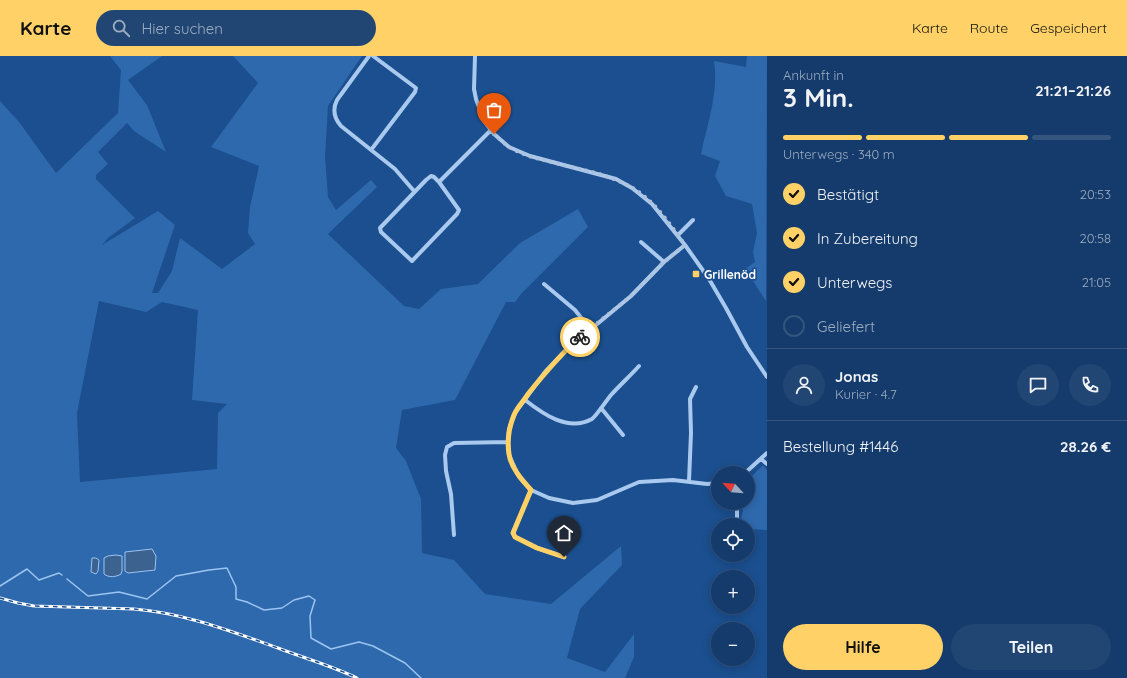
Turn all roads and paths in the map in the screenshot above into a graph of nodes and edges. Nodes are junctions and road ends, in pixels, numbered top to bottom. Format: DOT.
graph roads {
  1 [pos="369,56"];
  2 [pos="373,56"];
  3 [pos="475,56"];
  4 [pos="491,130"];
  5 [pos="372,150"];
  6 [pos="439,182"];
  7 [pos="414,191"];
  8 [pos="693,220"];
  9 [pos="678,235"];
  10 [pos="641,242"];
  11 [pos="685,245"];
  12 [pos="664,262"];
  13 [pos="544,284"];
  14 [pos="590,329"];
  15 [pos="639,366"];
  16 [pos="767,377"];
  17 [pos="696,387"];
  18 [pos="524,400"];
  19 [pos="601,408"];
  20 [pos="623,435"];
  21 [pos="508,442"];
  22 [pos="767,453"];
  23 [pos="762,459"];
  24 [pos="767,464"];
  25 [pos="754,466"];
  26 [pos="689,482"];
  27 [pos="711,484"];
  28 [pos="531,490"];
  29 [pos="454,535"];
  30 [pos="564,557"];
  1 -- 5 [label="street"];
  2 -- 5 [label="street"];
  3 -- 4 [label="street"];
  4 -- 6 [label="street"];
  4 -- 9 [label="street"];
  5 -- 7 [label="street"];
  6 -- 7 [label="street"];
  6 -- 7 [label="street"];
  8 -- 9 [label="street"];
  9 -- 11 [label="street"];
  10 -- 12 [label="street"];
  11 -- 12 [label="street"];
  11 -- 16 [label="street"];
  12 -- 14 [label="street"];
  13 -- 14 [label="street"];
  14 -- 18 [label="street"];
  15 -- 19 [label="street"];
  17 -- 26 [label="street"];
  18 -- 19 [label="street"];
  18 -- 21 [label="street"];
  19 -- 20 [label="street"];
  21 -- 28 [label="street"];
  21 -- 29 [label="street"];
  22 -- 23 [label="street"];
  23 -- 24 [label="street"];
  23 -- 25 [label="street"];
  26 -- 27 [label="street"];
  26 -- 28 [label="street"];
  28 -- 30 [label="street"];
}
